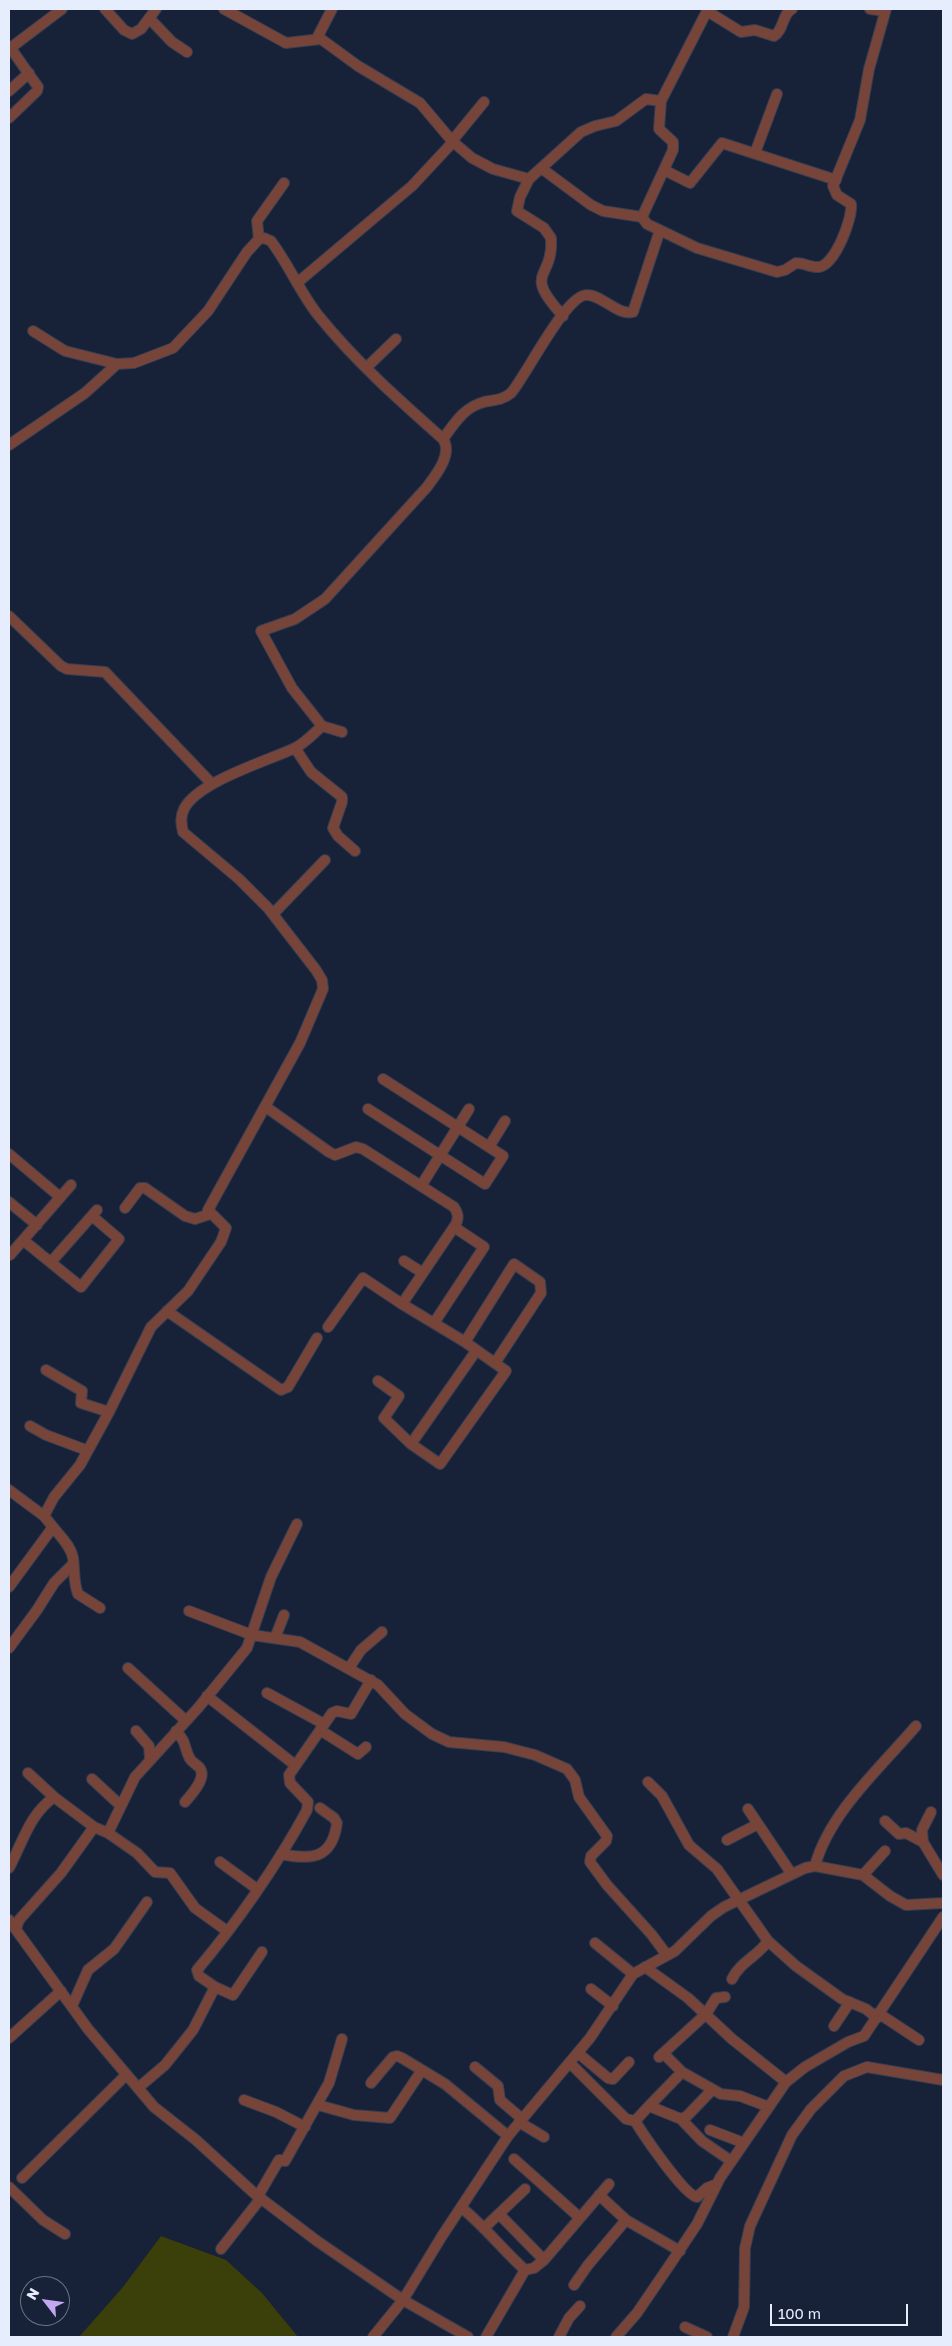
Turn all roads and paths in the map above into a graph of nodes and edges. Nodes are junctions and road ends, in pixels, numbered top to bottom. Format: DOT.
graph roads {
  1 [pos="62,9"];
  2 [pos="105,9"];
  3 [pos="156,9"];
  4 [pos="224,9"];
  5 [pos="332,9"];
  6 [pos="792,9"];
  7 [pos="870,9"];
  8 [pos="708,10"];
  9 [pos="885,10"];
  10 [pos="149,18"];
  11 [pos="317,38"];
  12 [pos="187,52"];
  13 [pos="29,73"];
  14 [pos="9,91"];
  15 [pos="777,94"];
  16 [pos="661,101"];
  17 [pos="484,102"];
  18 [pos="9,118"];
  19 [pos="452,142"];
  20 [pos="755,153"];
  21 [pos="541,168"];
  22 [pos="664,170"];
  23 [pos="529,179"];
  24 [pos="836,180"];
  25 [pos="284,183"];
  26 [pos="642,217"];
  27 [pos="660,230"];
  28 [pos="259,239"];
  29 [pos="297,283"];
  30 [pos="563,316"];
  31 [pos="33,331"];
  32 [pos="396,339"];
  33 [pos="117,364"];
  34 [pos="366,368"];
  35 [pos="443,439"];
  36 [pos="9,445"];
  37 [pos="9,616"];
  38 [pos="322,726"];
  39 [pos="342,732"];
  40 [pos="295,748"];
  41 [pos="212,784"];
  42 [pos="355,851"];
  43 [pos="325,860"];
  44 [pos="273,914"];
  45 [pos="383,1079"];
  46 [pos="266,1107"];
  47 [pos="368,1109"];
  48 [pos="470,1110"];
  49 [pos="504,1121"];
  50 [pos="458,1127"];
  51 [pos="489,1146"];
  52 [pos="9,1154"];
  53 [pos="440,1155"];
  54 [pos="71,1185"];
  55 [pos="421,1186"];
  56 [pos="60,1197"];
  57 [pos="9,1202"];
  58 [pos="125,1208"];
  59 [pos="210,1214"];
  60 [pos="36,1225"];
  61 [pos="454,1227"];
  62 [pos="23,1240"];
  63 [pos="9,1253"];
  64 [pos="404,1261"];
  65 [pos="51,1262"];
  66 [pos="423,1273"];
  67 [pos="402,1304"];
  68 [pos="167,1311"];
  69 [pos="434,1323"];
  70 [pos="328,1327"];
  71 [pos="317,1338"];
  72 [pos="465,1342"];
  73 [pos="476,1351"];
  74 [pos="494,1363"];
  75 [pos="46,1370"];
  76 [pos="378,1381"];
  77 [pos="109,1412"];
  78 [pos="30,1426"];
  79 [pos="411,1444"];
  80 [pos="86,1450"];
  81 [pos="9,1490"];
  82 [pos="44,1516"];
  83 [pos="296,1524"];
  84 [pos="53,1527"];
  85 [pos="73,1564"];
  86 [pos="9,1587"];
  87 [pos="100,1608"];
  88 [pos="189,1611"];
  89 [pos="284,1615"];
  90 [pos="382,1632"];
  91 [pos="252,1635"];
  92 [pos="275,1638"];
  93 [pos="9,1648"];
  94 [pos="128,1668"];
  95 [pos="349,1668"];
  96 [pos="371,1680"];
  97 [pos="267,1692"];
  98 [pos="207,1696"];
  99 [pos="185,1720"];
  100 [pos="916,1726"];
  101 [pos="322,1727"];
  102 [pos="176,1730"];
  103 [pos="136,1731"];
  104 [pos="366,1747"];
  105 [pos="150,1760"];
  106 [pos="295,1765"];
  107 [pos="28,1773"];
  108 [pos="92,1779"];
  109 [pos="648,1782"];
  110 [pos="54,1797"];
  111 [pos="185,1802"];
  112 [pos="121,1806"];
  113 [pos="320,1808"];
  114 [pos="748,1809"];
  115 [pos="930,1812"];
  116 [pos="885,1821"];
  117 [pos="758,1824"];
  118 [pos="94,1827"];
  119 [pos="108,1833"];
  120 [pos="727,1840"];
  121 [pos="923,1842"];
  122 [pos="886,1851"];
  123 [pos="281,1854"];
  124 [pos="220,1862"];
  125 [pos="815,1866"];
  126 [pos="9,1868"];
  127 [pos="791,1873"];
  128 [pos="863,1875"];
  129 [pos="943,1875"];
  130 [pos="257,1889"];
  131 [pos="738,1899"];
  132 [pos="146,1902"];
  133 [pos="943,1903"];
  134 [pos="943,1918"];
  135 [pos="9,1920"];
  136 [pos="16,1929"];
  137 [pos="227,1931"];
  138 [pos="768,1941"];
  139 [pos="595,1943"];
  140 [pos="262,1952"];
  141 [pos="666,1954"];
  142 [pos="645,1967"];
  143 [pos="633,1974"];
  144 [pos="732,1979"];
  145 [pos="215,1987"];
  146 [pos="591,1989"];
  147 [pos="62,1991"];
  148 [pos="725,1997"];
  149 [pos="850,2002"];
  150 [pos="72,2006"];
  151 [pos="613,2006"];
  152 [pos="706,2014"];
  153 [pos="878,2015"];
  154 [pos="834,2026"];
  155 [pos="9,2038"];
  156 [pos="342,2039"];
  157 [pos="919,2040"];
  158 [pos="578,2053"];
  159 [pos="628,2062"];
  160 [pos="570,2063"];
  161 [pos="474,2068"];
  162 [pos="422,2070"];
  163 [pos="682,2072"];
  164 [pos="126,2075"];
  165 [pos="943,2080"];
  166 [pos="786,2082"];
  167 [pos="371,2083"];
  168 [pos="138,2088"];
  169 [pos="712,2090"];
  170 [pos="244,2100"];
  171 [pos="318,2105"];
  172 [pos="649,2106"];
  173 [pos="769,2107"];
  174 [pos="681,2119"];
  175 [pos="520,2120"];
  176 [pos="635,2120"];
  177 [pos="305,2127"];
  178 [pos="710,2130"];
  179 [pos="508,2136"];
  180 [pos="544,2137"];
  181 [pos="744,2143"];
  182 [pos="514,2159"];
  183 [pos="731,2161"];
  184 [pos="22,2178"];
  185 [pos="609,2184"];
  186 [pos="717,2184"];
  187 [pos="9,2187"];
  188 [pos="526,2189"];
  189 [pos="599,2195"];
  190 [pos="260,2197"];
  191 [pos="462,2208"];
  192 [pos="499,2214"];
  193 [pos="579,2217"];
  194 [pos="626,2220"];
  195 [pos="485,2227"];
  196 [pos="65,2234"];
  197 [pos="221,2249"];
  198 [pos="680,2251"];
  199 [pos="544,2260"];
  200 [pos="525,2270"];
  201 [pos="574,2285"];
  202 [pos="403,2300"];
  203 [pos="580,2306"];
  204 [pos="685,2326"];
  205 [pos="622,2335"];
  206 [pos="373,2337"];
  207 [pos="468,2337"];
  208 [pos="486,2337"];
  209 [pos="559,2337"];
  210 [pos="707,2337"];
  211 [pos="733,2337"];
  1 -- 13 [label="street"];
  2 -- 10 [label="street"];
  3 -- 10 [label="street"];
  4 -- 11 [label="street"];
  5 -- 11 [label="street"];
  6 -- 8 [label="street"];
  7 -- 9 [label="street"];
  8 -- 16 [label="street"];
  9 -- 24 [label="street"];
  10 -- 12 [label="street"];
  11 -- 19 [label="street"];
  13 -- 14 [label="street"];
  13 -- 18 [label="street"];
  15 -- 20 [label="street"];
  16 -- 21 [label="street"];
  16 -- 22 [label="street"];
  17 -- 19 [label="street"];
  19 -- 23 [label="street"];
  19 -- 29 [label="street"];
  20 -- 22 [label="street"];
  20 -- 24 [label="street"];
  21 -- 23 [label="street"];
  21 -- 26 [label="street"];
  22 -- 26 [label="street"];
  23 -- 30 [label="street"];
  24 -- 27 [label="street"];
  25 -- 28 [label="street"];
  26 -- 27 [label="street"];
  27 -- 30 [label="street"];
  28 -- 29 [label="street"];
  28 -- 33 [label="street"];
  29 -- 34 [label="street"];
  30 -- 35 [label="street"];
  31 -- 33 [label="street"];
  32 -- 34 [label="street"];
  33 -- 36 [label="street"];
  34 -- 35 [label="street"];
  35 -- 38 [label="street"];
  37 -- 41 [label="street"];
  38 -- 39 [label="street"];
  38 -- 40 [label="street"];
  40 -- 41 [label="street"];
  40 -- 42 [label="street"];
  41 -- 44 [label="street"];
  43 -- 44 [label="street"];
  44 -- 46 [label="street"];
  45 -- 50 [label="street"];
  46 -- 55 [label="street"];
  46 -- 59 [label="street"];
  47 -- 53 [label="street"];
  48 -- 50 [label="street"];
  49 -- 51 [label="street"];
  50 -- 51 [label="street"];
  50 -- 53 [label="street"];
  51 -- 53 [label="street"];
  52 -- 56 [label="street"];
  53 -- 55 [label="street"];
  54 -- 56 [label="street"];
  55 -- 61 [label="street"];
  56 -- 60 [label="street"];
  57 -- 60 [label="street"];
  58 -- 59 [label="street"];
  59 -- 68 [label="street"];
  60 -- 62 [label="street"];
  61 -- 66 [label="street"];
  61 -- 69 [label="street"];
  62 -- 63 [label="street"];
  62 -- 65 [label="street"];
  64 -- 66 [label="street"];
  65 -- 65 [label="street"];
  66 -- 67 [label="street"];
  67 -- 69 [label="street"];
  67 -- 70 [label="street"];
  68 -- 71 [label="street"];
  68 -- 77 [label="street"];
  69 -- 72 [label="street"];
  72 -- 73 [label="street"];
  72 -- 74 [label="street"];
  73 -- 74 [label="street"];
  73 -- 79 [label="street"];
  74 -- 79 [label="street"];
  75 -- 77 [label="street"];
  76 -- 79 [label="street"];
  77 -- 80 [label="street"];
  78 -- 80 [label="street"];
  80 -- 82 [label="street"];
  81 -- 82 [label="street"];
  82 -- 84 [label="street"];
  83 -- 91 [label="street"];
  84 -- 85 [label="street"];
  84 -- 86 [label="street"];
  85 -- 87 [label="street"];
  85 -- 93 [label="street"];
  88 -- 91 [label="street"];
  89 -- 92 [label="street"];
  90 -- 95 [label="street"];
  91 -- 92 [label="street"];
  91 -- 98 [label="street"];
  92 -- 95 [label="street"];
  94 -- 99 [label="street"];
  95 -- 96 [label="street"];
  96 -- 101 [label="street"];
  96 -- 141 [label="street"];
  97 -- 101 [label="street"];
  98 -- 99 [label="street"];
  98 -- 106 [label="street"];
  99 -- 102 [label="street"];
  100 -- 125 [label="street"];
  101 -- 104 [label="street"];
  101 -- 106 [label="street"];
  102 -- 105 [label="street"];
  102 -- 111 [label="street"];
  103 -- 105 [label="street"];
  105 -- 112 [label="street"];
  106 -- 123 [label="street"];
  107 -- 110 [label="street"];
  108 -- 112 [label="street"];
  109 -- 131 [label="street"];
  110 -- 118 [label="street"];
  110 -- 126 [label="street"];
  112 -- 119 [label="street"];
  113 -- 123 [label="street"];
  114 -- 117 [label="street"];
  115 -- 121 [label="street"];
  116 -- 121 [label="street"];
  117 -- 120 [label="street"];
  117 -- 127 [label="street"];
  118 -- 119 [label="street"];
  118 -- 136 [label="street"];
  119 -- 137 [label="street"];
  121 -- 129 [label="street"];
  122 -- 128 [label="street"];
  123 -- 130 [label="street"];
  124 -- 130 [label="street"];
  125 -- 127 [label="street"];
  125 -- 128 [label="street"];
  127 -- 131 [label="street"];
  128 -- 133 [label="street"];
  130 -- 137 [label="street"];
  131 -- 138 [label="street"];
  131 -- 141 [label="street"];
  132 -- 150 [label="street"];
  134 -- 153 [label="street"];
  135 -- 136 [label="street"];
  136 -- 147 [label="street"];
  137 -- 145 [label="street"];
  138 -- 144 [label="street"];
  138 -- 149 [label="street"];
  139 -- 143 [label="street"];
  140 -- 145 [label="street"];
  141 -- 142 [label="street"];
  142 -- 143 [label="street"];
  142 -- 152 [label="street"];
  143 -- 151 [label="street"];
  145 -- 168 [label="street"];
  146 -- 151 [label="street"];
  147 -- 150 [label="street"];
  147 -- 155 [label="street"];
  148 -- 152 [label="street"];
  149 -- 153 [label="street"];
  149 -- 154 [label="street"];
  150 -- 164 [label="street"];
  151 -- 158 [label="street"];
  152 -- 163 [label="street"];
  152 -- 166 [label="street"];
  153 -- 157 [label="street"];
  153 -- 166 [label="street"];
  156 -- 171 [label="street"];
  158 -- 159 [label="street"];
  158 -- 160 [label="street"];
  160 -- 175 [label="street"];
  160 -- 176 [label="street"];
  161 -- 175 [label="street"];
  162 -- 167 [label="street"];
  162 -- 171 [label="street"];
  162 -- 179 [label="street"];
  163 -- 169 [label="street"];
  163 -- 172 [label="street"];
  164 -- 168 [label="street"];
  164 -- 184 [label="street"];
  165 -- 211 [label="street"];
  166 -- 173 [label="street"];
  168 -- 190 [label="street"];
  169 -- 173 [label="street"];
  169 -- 174 [label="street"];
  170 -- 177 [label="street"];
  171 -- 177 [label="street"];
  172 -- 174 [label="street"];
  172 -- 176 [label="street"];
  173 -- 181 [label="street"];
  174 -- 183 [label="street"];
  175 -- 179 [label="street"];
  175 -- 180 [label="street"];
  176 -- 186 [label="street"];
  177 -- 190 [label="street"];
  178 -- 181 [label="street"];
  179 -- 191 [label="street"];
  181 -- 183 [label="street"];
  182 -- 193 [label="street"];
  183 -- 186 [label="street"];
  185 -- 189 [label="street"];
  186 -- 198 [label="street"];
  187 -- 196 [label="street"];
  188 -- 192 [label="street"];
  189 -- 193 [label="street"];
  189 -- 194 [label="street"];
  190 -- 197 [label="street"];
  190 -- 202 [label="street"];
  191 -- 195 [label="street"];
  191 -- 202 [label="street"];
  192 -- 195 [label="street"];
  192 -- 199 [label="street"];
  193 -- 199 [label="street"];
  194 -- 198 [label="street"];
  194 -- 201 [label="street"];
  195 -- 200 [label="street"];
  198 -- 205 [label="street"];
  199 -- 200 [label="street"];
  200 -- 208 [label="street"];
  202 -- 206 [label="street"];
  202 -- 207 [label="street"];
  203 -- 209 [label="street"];
  204 -- 210 [label="street"];
}
